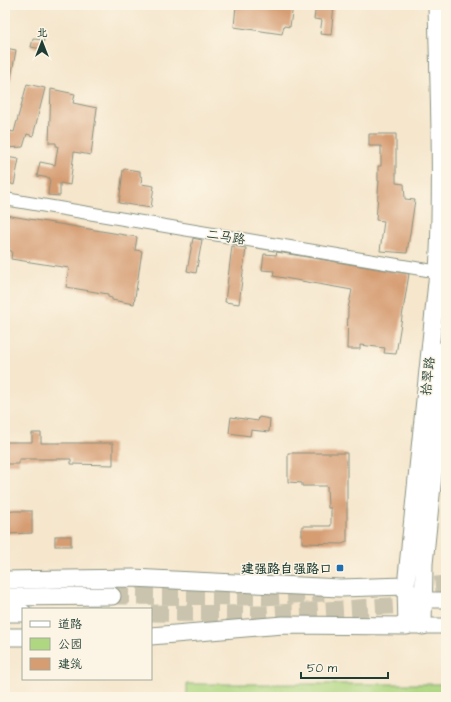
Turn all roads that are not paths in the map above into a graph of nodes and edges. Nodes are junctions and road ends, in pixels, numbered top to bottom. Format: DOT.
graph roads {
  1 [pos="437,5"];
  2 [pos="5,200"];
  3 [pos="442,272"];
  4 [pos="446,348"];
  5 [pos="5,580"];
  6 [pos="406,586"];
  7 [pos="112,596"];
  8 [pos="5,597"];
  9 [pos="423,600"];
  10 [pos="446,600"];
  11 [pos="5,613"];
  12 [pos="22,613"];
  13 [pos="415,626"];
  14 [pos="446,626"];
  15 [pos="152,636"];
  16 [pos="5,637"];
  17 [pos="22,637"];
  1 -- 3 [label="main road, 拾翠路"];
  2 -- 3 [label="street, 二马路"];
  3 -- 6 [label="main road, 拾翠路"];
  4 -- 9 [label="main road, 拾翠路"];
  5 -- 6 [label="main road"];
  6 -- 9 [label="street"];
  6 -- 13 [label="main road, 拾翠路"];
  7 -- 8 [label="main road"];
  9 -- 10 [label="street"];
  9 -- 13 [label="main road, 拾翠路"];
  11 -- 12 [label="main road"];
  13 -- 14 [label="street"];
  13 -- 15 [label="main road"];
  16 -- 17 [label="main road"];
}
